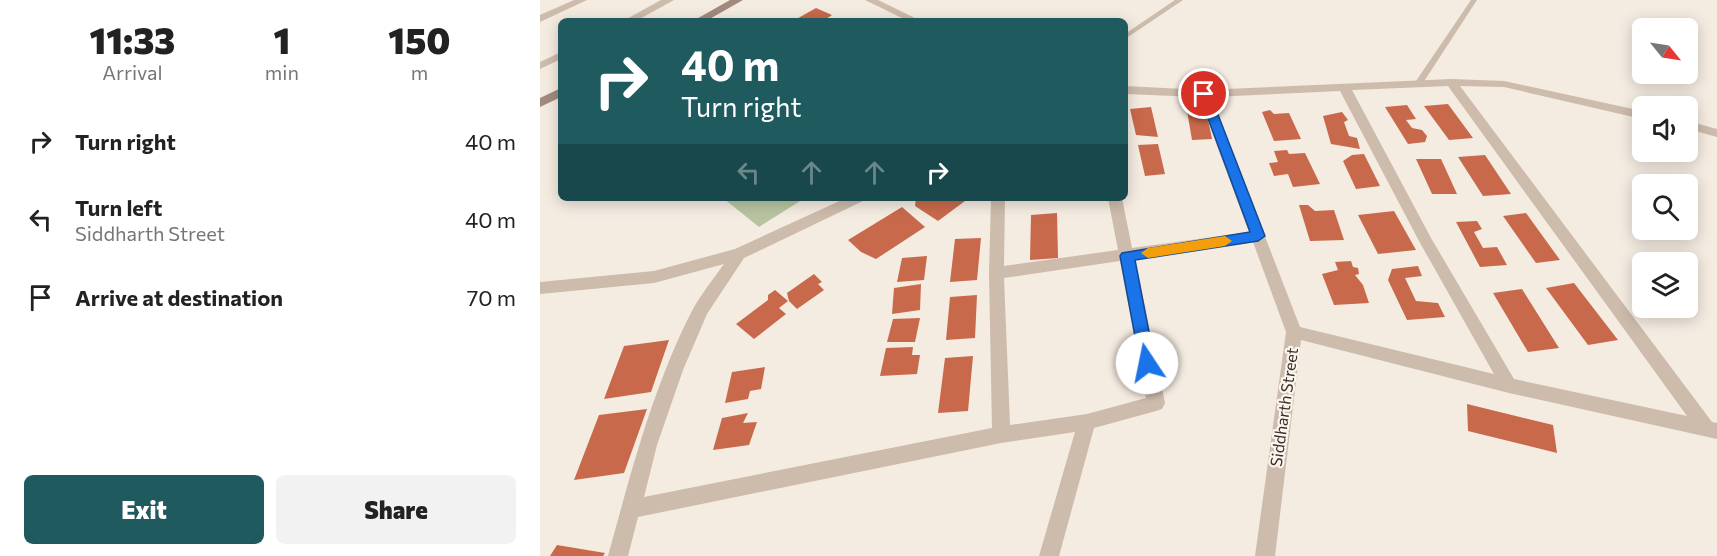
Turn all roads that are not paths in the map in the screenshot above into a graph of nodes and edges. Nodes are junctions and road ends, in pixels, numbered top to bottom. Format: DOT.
graph roads {
  1 [pos="582,0"];
  2 [pos="669,0"];
  3 [pos="738,0"];
  4 [pos="870,0"];
  5 [pos="1180,0"];
  6 [pos="1474,0"];
  7 [pos="634,18"];
  8 [pos="704,18"];
  9 [pos="909,18"];
  10 [pos="540,19"];
  11 [pos="1128,36"];
  12 [pos="558,57"];
  13 [pos="540,66"];
  14 [pos="1450,82"];
  15 [pos="1418,84"];
  16 [pos="1344,87"];
  17 [pos="1128,90"];
  18 [pos="558,94"];
  19 [pos="1204,94"];
  20 [pos="540,103"];
  21 [pos="1632,113"];
  22 [pos="1698,128"];
  23 [pos="1717,133"];
  24 [pos="852,201"];
  25 [pos="998,201"];
  26 [pos="1116,201"];
  27 [pos="1258,236"];
  28 [pos="739,254"];
  29 [pos="1127,256"];
  30 [pos="996,273"];
  31 [pos="540,288"];
  32 [pos="1294,332"];
  33 [pos="1509,385"];
  34 [pos="1087,422"];
  35 [pos="1712,430"];
  36 [pos="1001,435"];
  37 [pos="630,509"];
  38 [pos="618,556"];
  39 [pos="1049,556"];
  40 [pos="1264,556"];
  1 -- 10 [label="street"];
  2 -- 7 [label="street"];
  3 -- 8 [label="street"];
  4 -- 9 [label="street"];
  5 -- 11 [label="lane"];
  6 -- 15 [label="lane"];
  12 -- 13 [label="street"];
  14 -- 15 [label="street"];
  14 -- 21 [label="street"];
  14 -- 35 [label="street"];
  15 -- 16 [label="street"];
  16 -- 19 [label="street"];
  16 -- 33 [label="street"];
  17 -- 19 [label="street"];
  18 -- 20 [label="street"];
  19 -- 27 [label="street, Siddharth Street"];
  22 -- 23 [label="street"];
  24 -- 28 [label="street"];
  25 -- 30 [label="street"];
  26 -- 29 [label="street"];
  27 -- 29 [label="street"];
  27 -- 32 [label="street, Siddharth Street"];
  28 -- 31 [label="street"];
  28 -- 37 [label="street"];
  29 -- 30 [label="street"];
  29 -- 34 [label="street"];
  30 -- 36 [label="street"];
  32 -- 33 [label="street"];
  32 -- 40 [label="street, Siddharth Street"];
  33 -- 35 [label="street"];
  34 -- 36 [label="street"];
  34 -- 39 [label="street"];
  36 -- 37 [label="street"];
  37 -- 38 [label="street"];
}
